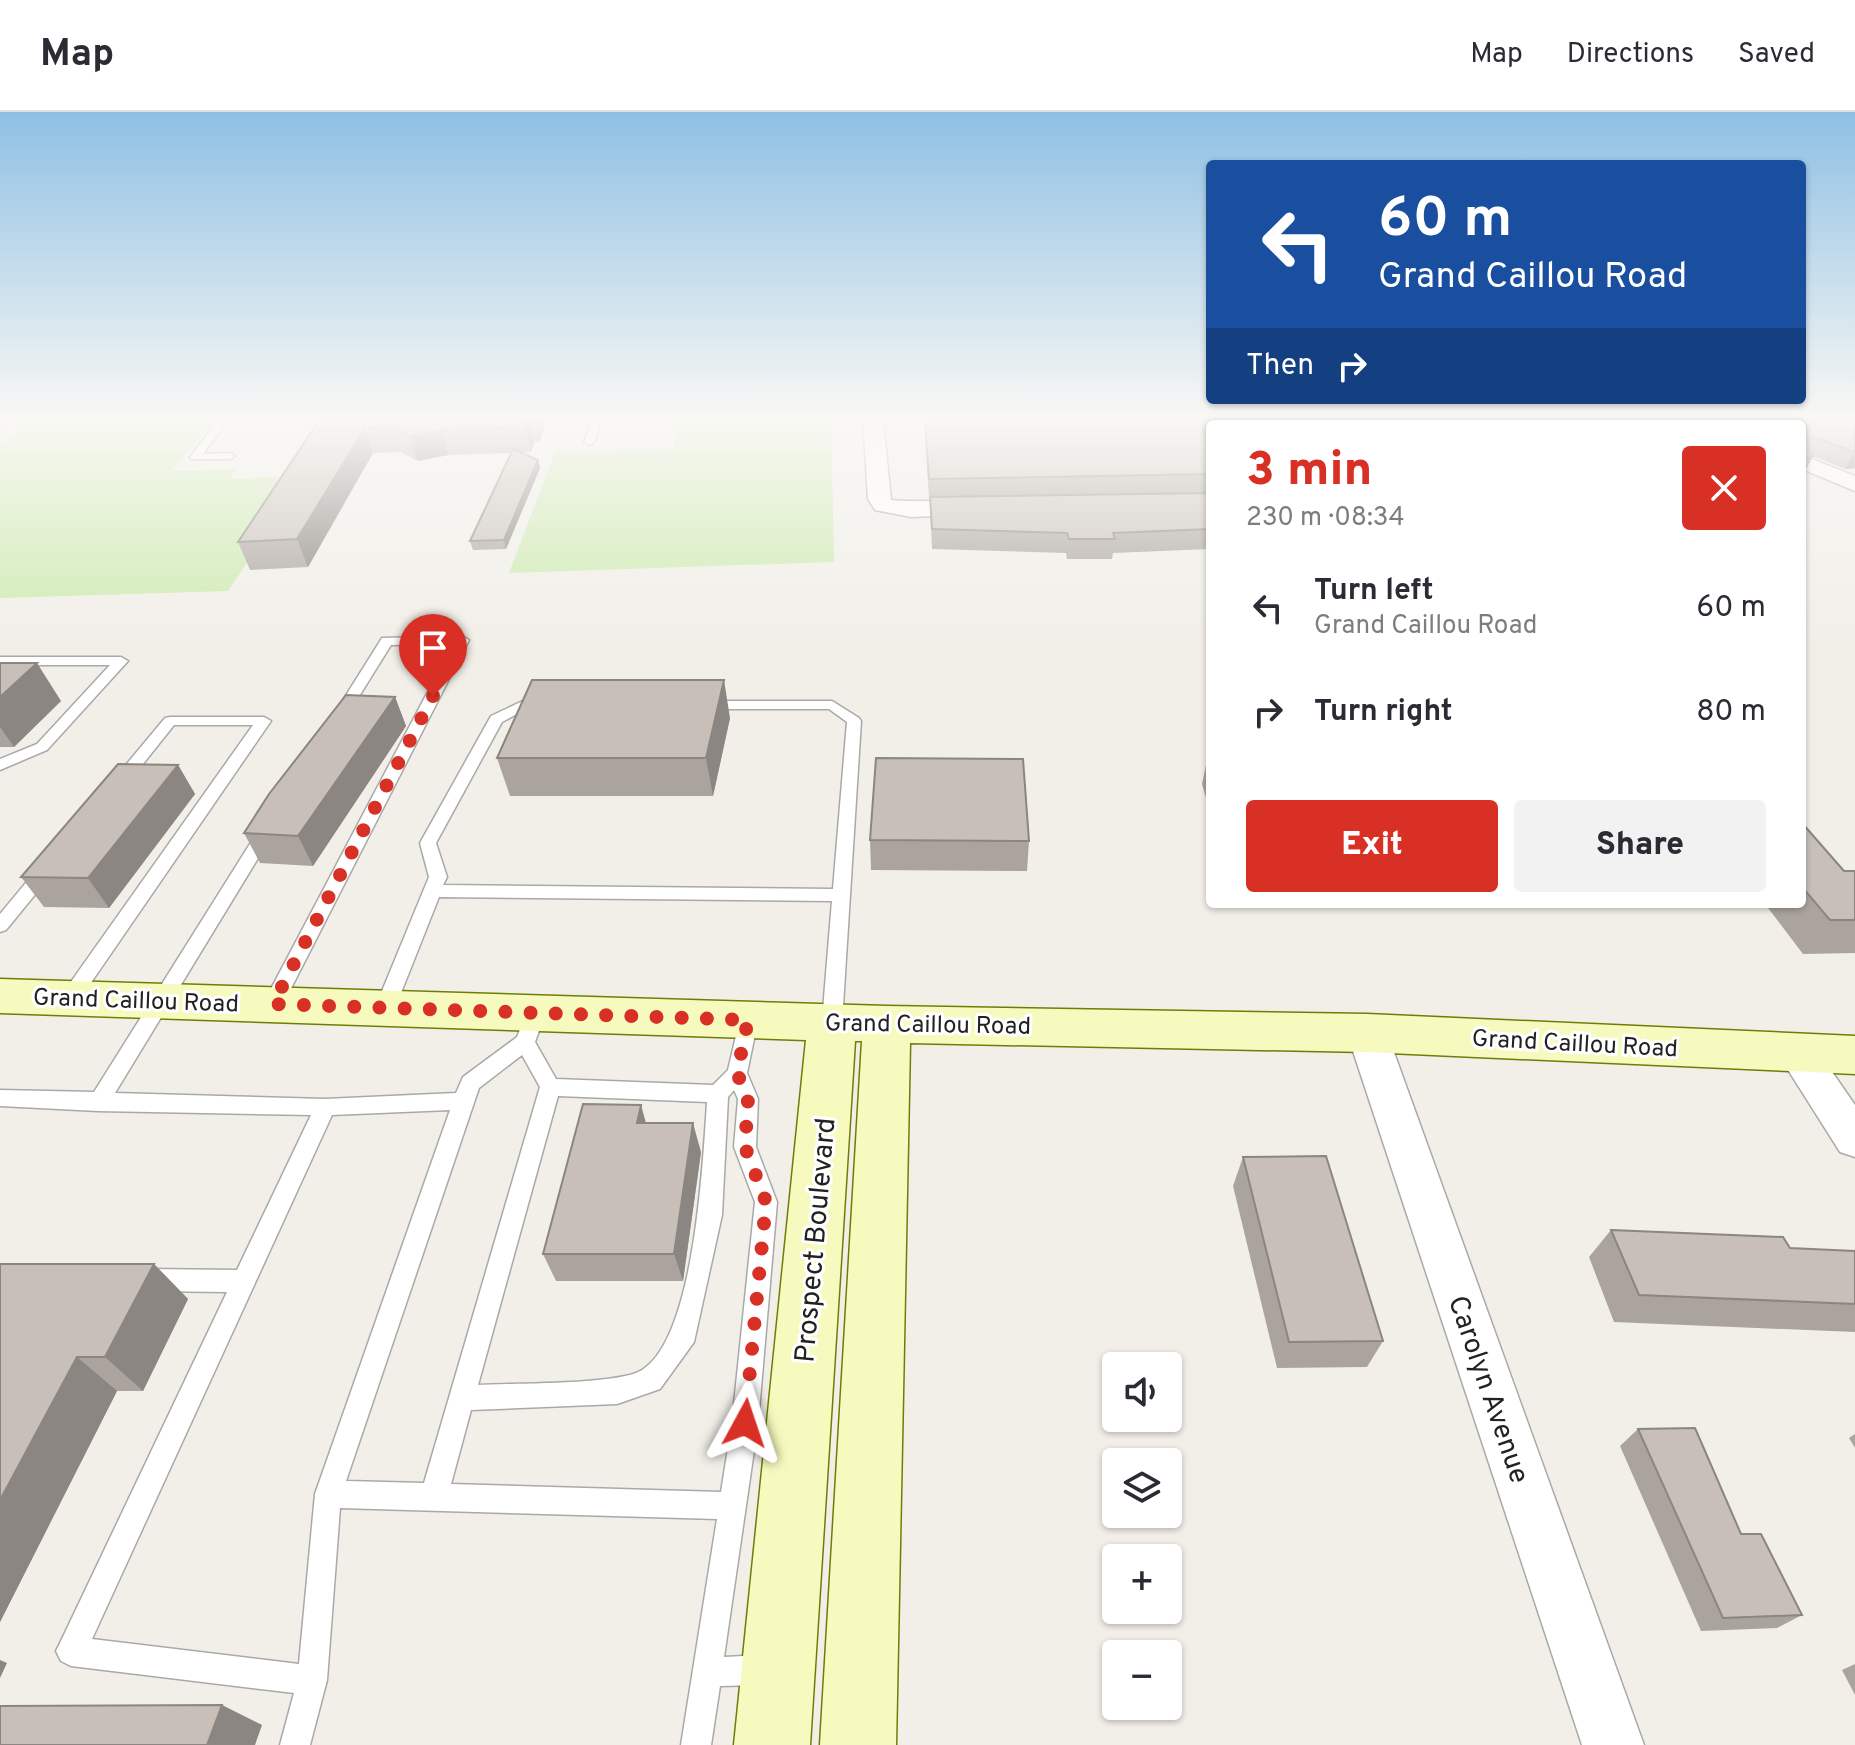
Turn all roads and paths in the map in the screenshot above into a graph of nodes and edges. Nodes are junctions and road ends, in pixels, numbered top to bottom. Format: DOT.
graph roads {
  1 [pos="879,495"];
  2 [pos="1005,508"];
  3 [pos="0,661"];
  4 [pos="556,704"];
  5 [pos="679,705"];
  6 [pos="328,735"];
  7 [pos="0,765"];
  8 [pos="110,793"];
  9 [pos="277,815"];
  10 [pos="60,854"];
  11 [pos="432,891"];
  12 [pos="841,895"];
  13 [pos="0,926"];
  14 [pos="0,996"];
  15 [pos="70,998"];
  16 [pos="158,1002"];
  17 [pos="273,1004"];
  18 [pos="385,1008"];
  19 [pos="748,1020"];
  20 [pos="860,1023"];
  21 [pos="530,1028"];
  22 [pos="1367,1033"];
  23 [pos="1798,1054"];
  24 [pos="1855,1055"];
  25 [pos="737,1073"];
  26 [pos="550,1087"];
  27 [pos="718,1094"];
  28 [pos="0,1098"];
  29 [pos="464,1101"];
  30 [pos="98,1103"];
  31 [pos="325,1107"];
  32 [pos="1855,1139"];
  33 [pos="791,1200"];
  34 [pos="125,1279"];
  35 [pos="244,1281"];
  36 [pos="463,1398"];
  37 [pos="328,1494"];
  38 [pos="433,1499"];
  39 [pos="732,1506"];
  40 [pos="778,1670"];
  41 [pos="706,1672"];
  42 [pos="312,1680"];
  43 [pos="295,1745"];
  44 [pos="696,1745"];
  45 [pos="772,1745"];
  46 [pos="858,1745"];
  47 [pos="1613,1745"];
  1 -- 2 [label="street"];
  3 -- 7 [label="lane"];
  4 -- 11 [label="lane"];
  5 -- 12 [label="lane"];
  6 -- 17 [label="lane"];
  8 -- 15 [label="lane"];
  9 -- 16 [label="lane"];
  10 -- 13 [label="lane"];
  11 -- 12 [label="lane"];
  11 -- 18 [label="lane"];
  12 -- 20 [label="lane"];
  14 -- 15 [label="main road, Grand Caillou Road"];
  15 -- 16 [label="main road, Grand Caillou Road"];
  16 -- 17 [label="main road, Grand Caillou Road"];
  16 -- 30 [label="lane"];
  17 -- 18 [label="main road, Grand Caillou Road"];
  18 -- 21 [label="main road, Grand Caillou Road"];
  19 -- 20 [label="main road, Grand Caillou Road"];
  19 -- 21 [label="main road, Grand Caillou Road"];
  19 -- 25 [label="lane"];
  20 -- 22 [label="main road, Grand Caillou Road"];
  20 -- 33 [label="main road, Prospect Boulevard"];
  20 -- 46 [label="main road"];
  21 -- 26 [label="lane"];
  21 -- 29 [label="lane"];
  22 -- 23 [label="main road, Grand Caillou Road"];
  22 -- 47 [label="street, Carolyn Avenue"];
  23 -- 24 [label="main road, Grand Caillou Road"];
  23 -- 32 [label="street"];
  25 -- 27 [label="lane"];
  25 -- 33 [label="lane"];
  26 -- 27 [label="lane"];
  26 -- 36 [label="lane"];
  27 -- 36 [label="lane"];
  28 -- 30 [label="lane"];
  29 -- 31 [label="lane"];
  29 -- 37 [label="lane"];
  30 -- 31 [label="lane"];
  31 -- 35 [label="lane"];
  33 -- 39 [label="lane"];
  33 -- 40 [label="main road, Prospect Boulevard"];
  34 -- 35 [label="lane"];
  35 -- 42 [label="lane"];
  36 -- 38 [label="lane"];
  37 -- 38 [label="lane"];
  37 -- 42 [label="lane"];
  38 -- 39 [label="lane"];
  39 -- 41 [label="lane"];
  40 -- 41 [label="lane"];
  40 -- 45 [label="main road, Prospect Boulevard"];
  41 -- 44 [label="lane"];
  42 -- 43 [label="lane"];
}
